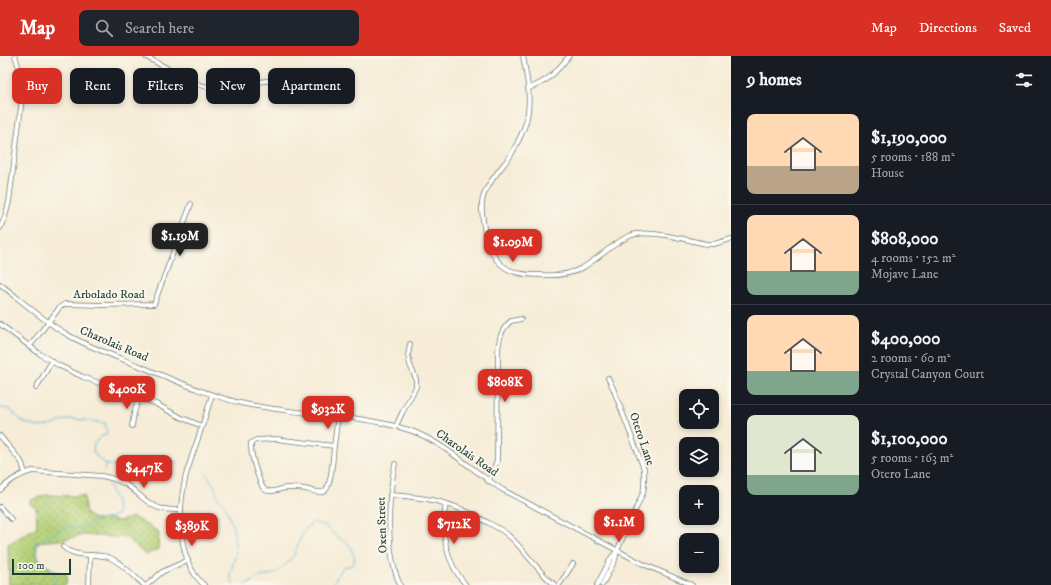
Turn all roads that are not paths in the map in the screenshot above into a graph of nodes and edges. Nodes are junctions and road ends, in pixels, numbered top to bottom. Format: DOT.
graph roads {
  1 [pos="16,56"];
  2 [pos="146,56"];
  3 [pos="523,56"];
  4 [pos="569,56"];
  5 [pos="268,81"];
  6 [pos="529,88"];
  7 [pos="191,204"];
  8 [pos="0,228"];
  9 [pos="731,240"];
  10 [pos="0,284"];
  11 [pos="521,319"];
  12 [pos="48,322"];
  13 [pos="0,324"];
  14 [pos="410,344"];
  15 [pos="29,347"];
  16 [pos="52,361"];
  17 [pos="608,378"];
  18 [pos="36,388"];
  19 [pos="212,394"];
  20 [pos="139,398"];
  21 [pos="338,416"];
  22 [pos="132,426"];
  23 [pos="202,426"];
  24 [pos="396,426"];
  25 [pos="0,436"];
  26 [pos="334,446"];
  27 [pos="394,464"];
  28 [pos="25,473"];
  29 [pos="488,481"];
  30 [pos="0,490"];
  31 [pos="390,495"];
  32 [pos="446,504"];
  33 [pos="0,508"];
  34 [pos="181,510"];
  35 [pos="11,519"];
  36 [pos="63,547"];
  37 [pos="617,550"];
  38 [pos="90,555"];
  39 [pos="188,560"];
  40 [pos="573,564"];
  41 [pos="89,585"];
  42 [pos="146,585"];
  43 [pos="204,585"];
  44 [pos="400,585"];
  45 [pos="466,585"];
  46 [pos="555,585"];
  47 [pos="559,585"];
  48 [pos="597,585"];
  49 [pos="602,585"];
  50 [pos="692,585"];
  1 -- 8 [label="street"];
  2 -- 5 [label="street"];
  3 -- 6 [label="street"];
  4 -- 6 [label="street"];
  6 -- 9 [label="street"];
  7 -- 12 [label="street, Arbolado Road"];
  10 -- 12 [label="street, Charolais Road"];
  11 -- 29 [label="street"];
  12 -- 15 [label="street, Arbolado Road"];
  12 -- 19 [label="street, Charolais Road"];
  13 -- 15 [label="street"];
  14 -- 24 [label="street"];
  15 -- 16 [label="street"];
  16 -- 18 [label="street"];
  16 -- 20 [label="street"];
  17 -- 37 [label="street, Otero Lane"];
  19 -- 21 [label="street, Charolais Road"];
  19 -- 23 [label="street"];
  20 -- 22 [label="street"];
  20 -- 23 [label="street"];
  21 -- 24 [label="street, Charolais Road"];
  21 -- 26 [label="street"];
  23 -- 34 [label="street"];
  24 -- 29 [label="street, Charolais Road"];
  25 -- 28 [label="street"];
  26 -- 26 [label="street"];
  27 -- 31 [label="street, Oxen Street"];
  28 -- 30 [label="street"];
  28 -- 34 [label="street"];
  29 -- 37 [label="street, Charolais Road"];
  31 -- 32 [label="street"];
  31 -- 44 [label="street, Oxen Street"];
  32 -- 45 [label="street"];
  32 -- 46 [label="street"];
  33 -- 35 [label="street"];
  34 -- 39 [label="street"];
  36 -- 38 [label="street"];
  37 -- 48 [label="street, Otero Lane"];
  37 -- 49 [label="street, Otero Lane"];
  37 -- 50 [label="street, Charolais Road"];
  38 -- 41 [label="street"];
  38 -- 42 [label="street"];
  39 -- 42 [label="street"];
  39 -- 43 [label="street"];
  40 -- 47 [label="street"];
}
